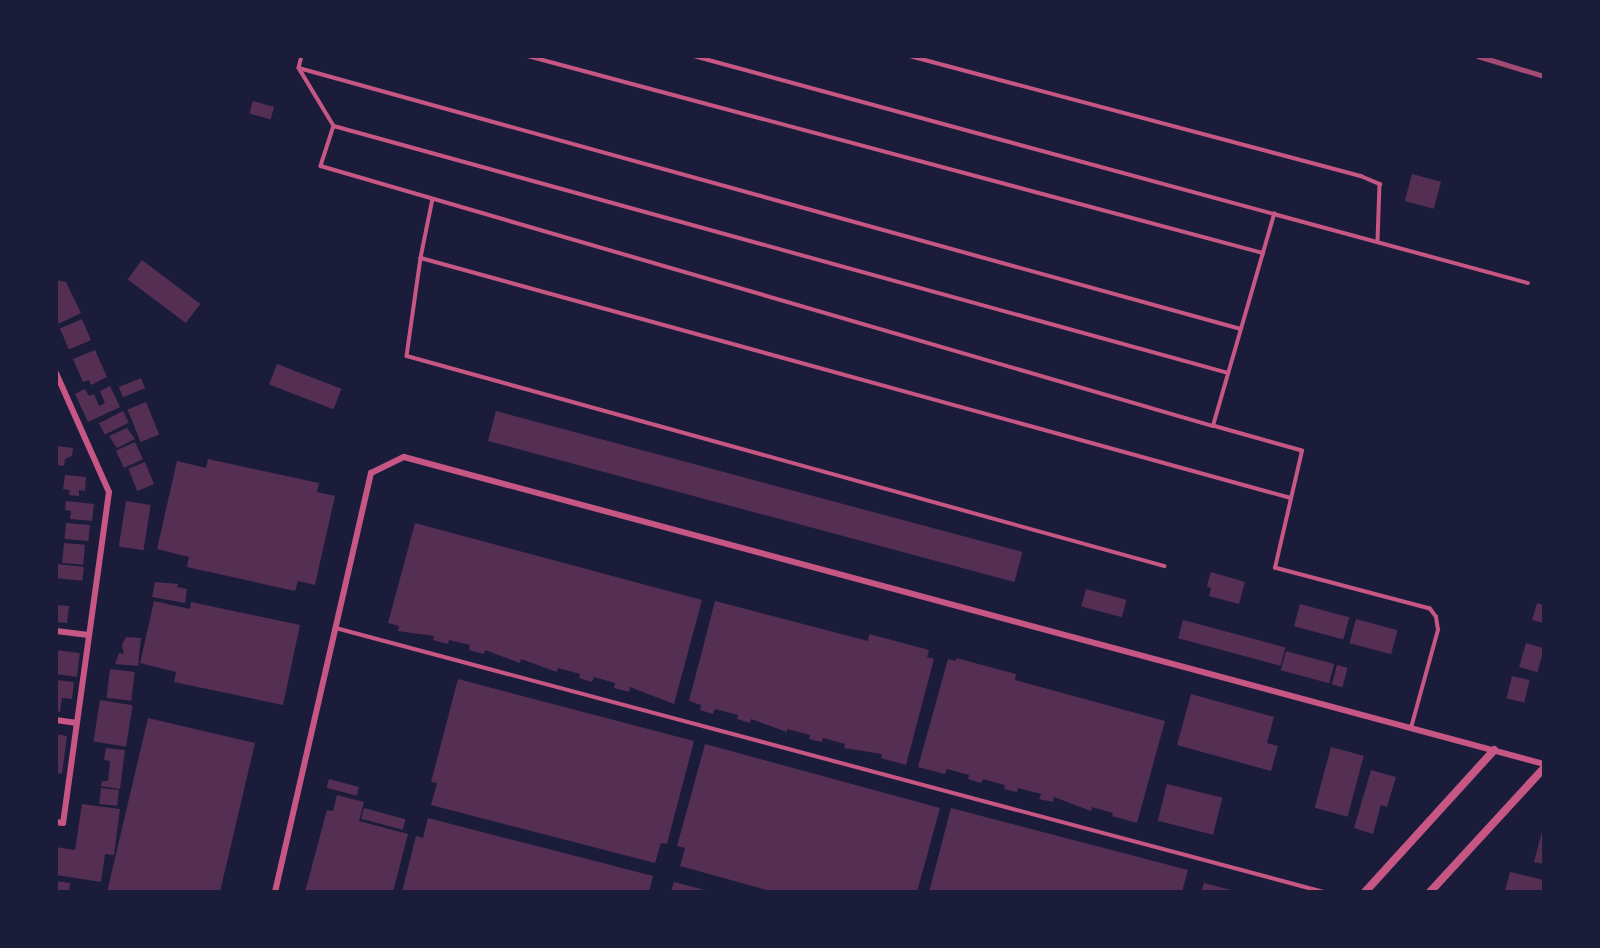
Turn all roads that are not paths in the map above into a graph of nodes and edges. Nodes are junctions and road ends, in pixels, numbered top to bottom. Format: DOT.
graph roads {
  1 [pos="302,56"];
  2 [pos="528,56"];
  3 [pos="694,56"];
  4 [pos="910,56"];
  5 [pos="299,68"];
  6 [pos="334,126"];
  7 [pos="433,199"];
  8 [pos="1274,214"];
  9 [pos="1378,242"];
  10 [pos="1263,253"];
  11 [pos="421,258"];
  12 [pos="1528,284"];
  13 [pos="1241,329"];
  14 [pos="56,373"];
  15 [pos="1228,373"];
  16 [pos="1213,426"];
  17 [pos="1291,498"];
  18 [pos="1164,566"];
  19 [pos="335,628"];
  20 [pos="56,631"];
  21 [pos="89,635"];
  22 [pos="56,720"];
  23 [pos="77,723"];
  24 [pos="1411,728"];
  25 [pos="1494,750"];
  26 [pos="1544,766"];
  27 [pos="56,822"];
  28 [pos="275,892"];
  29 [pos="1324,892"];
  30 [pos="1365,892"];
  31 [pos="1430,892"];
  1 -- 5 [label="lane"];
  2 -- 10 [label="lane"];
  3 -- 8 [label="lane"];
  4 -- 9 [label="lane"];
  5 -- 6 [label="lane"];
  5 -- 13 [label="lane"];
  6 -- 7 [label="lane"];
  6 -- 15 [label="lane"];
  7 -- 11 [label="lane"];
  7 -- 16 [label="lane"];
  8 -- 9 [label="lane"];
  8 -- 10 [label="lane"];
  9 -- 12 [label="lane"];
  10 -- 13 [label="lane"];
  11 -- 17 [label="lane"];
  11 -- 18 [label="lane"];
  13 -- 15 [label="lane"];
  14 -- 21 [label="street"];
  15 -- 16 [label="lane"];
  16 -- 17 [label="lane"];
  17 -- 24 [label="lane"];
  19 -- 24 [label="street"];
  19 -- 28 [label="street"];
  19 -- 29 [label="lane"];
  20 -- 21 [label="street"];
  21 -- 23 [label="street"];
  22 -- 23 [label="street"];
  23 -- 27 [label="street"];
  24 -- 25 [label="street"];
  25 -- 26 [label="street"];
  25 -- 30 [label="street"];
  26 -- 31 [label="street"];
}
